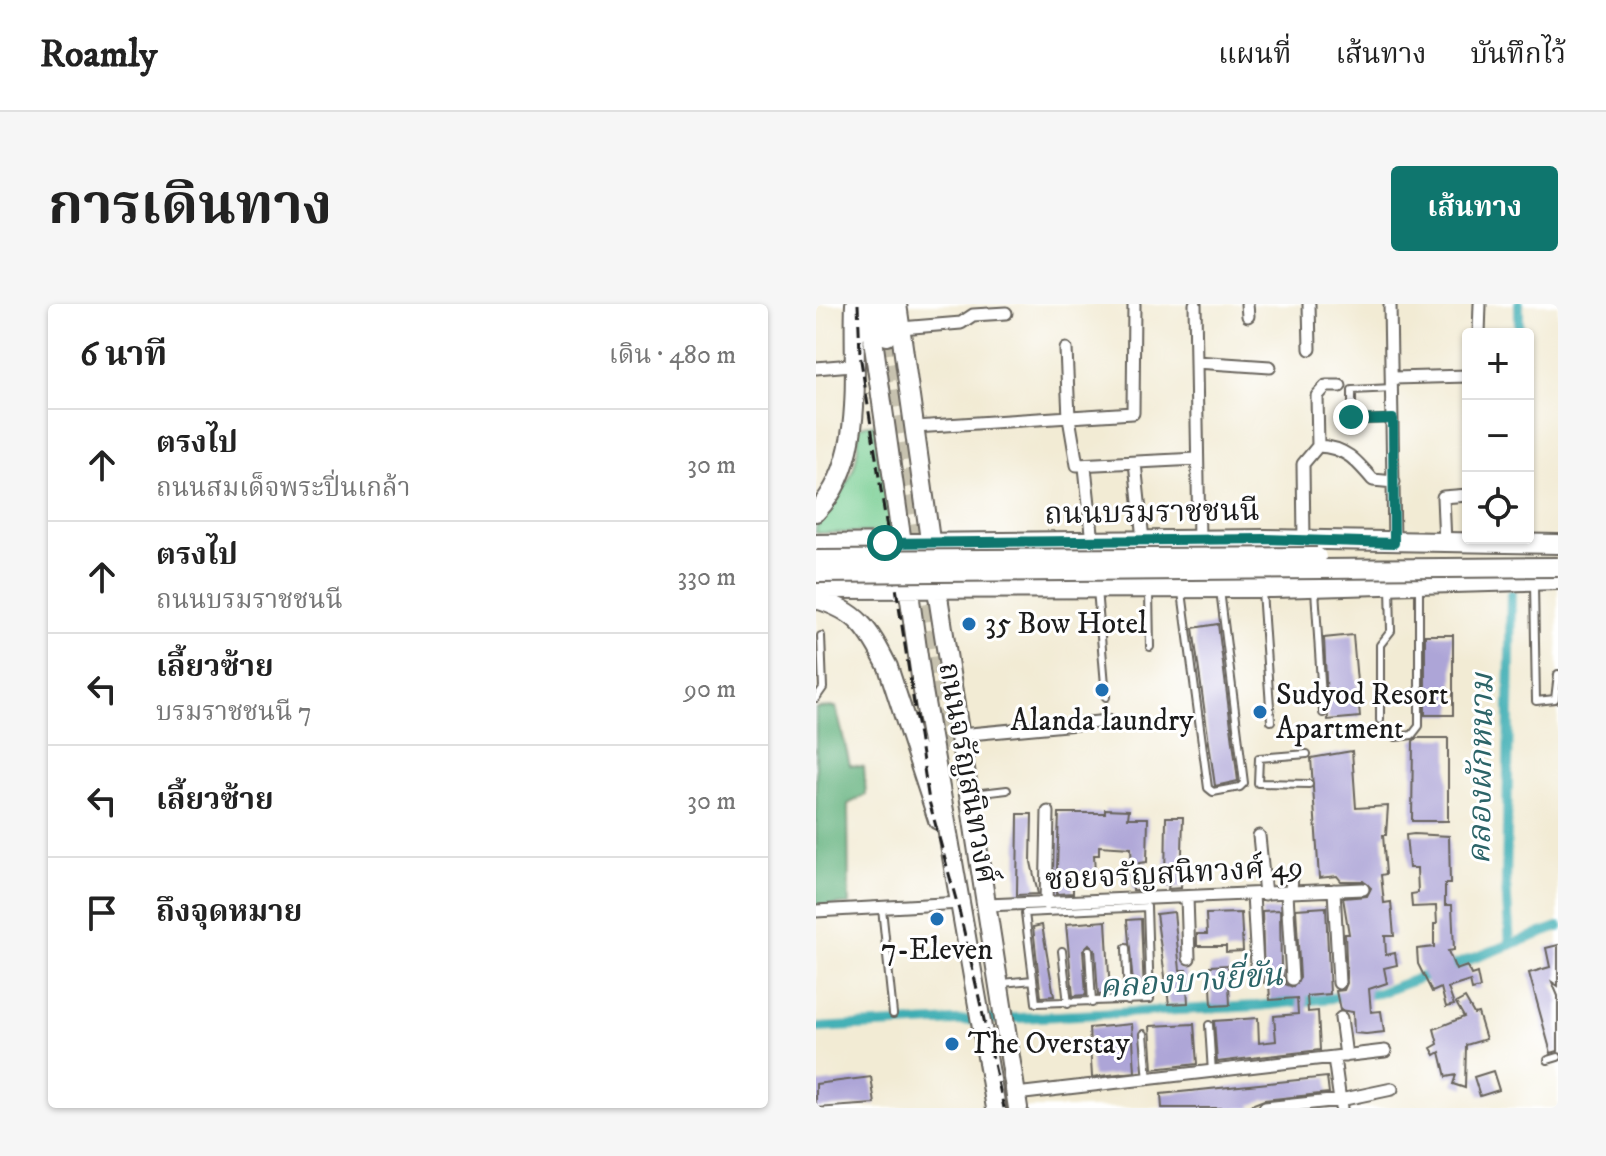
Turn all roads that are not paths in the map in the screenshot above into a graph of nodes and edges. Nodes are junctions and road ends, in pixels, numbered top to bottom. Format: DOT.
graph roads {
  1 [pos="855,304"];
  2 [pos="868,304"];
  3 [pos="882,304"];
  4 [pos="897,304"];
  5 [pos="1134,304"];
  6 [pos="1195,304"];
  7 [pos="1309,304"];
  8 [pos="1390,304"];
  9 [pos="1480,304"];
  10 [pos="1006,313"];
  11 [pos="1479,328"];
  12 [pos="891,336"];
  13 [pos="1066,349"];
  14 [pos="1310,349"];
  15 [pos="1196,362"];
  16 [pos="852,365"];
  17 [pos="1270,367"];
  18 [pos="816,368"];
  19 [pos="1462,377"];
  20 [pos="1393,383"];
  21 [pos="1340,386"];
  22 [pos="853,411"];
  23 [pos="1069,418"];
  24 [pos="1393,419"];
  25 [pos="883,422"];
  26 [pos="915,427"];
  27 [pos="1318,446"];
  28 [pos="1197,459"];
  29 [pos="1135,463"];
  30 [pos="1085,467"];
  31 [pos="1394,482"];
  32 [pos="1462,495"];
  33 [pos="816,512"];
  34 [pos="1143,540"];
  35 [pos="1199,540"];
  36 [pos="1304,540"];
  37 [pos="1093,542"];
  38 [pos="902,543"];
  39 [pos="931,543"];
  40 [pos="1042,543"];
  41 [pos="1374,543"];
  42 [pos="1394,543"];
  43 [pos="1445,543"];
  44 [pos="816,544"];
  45 [pos="979,544"];
  46 [pos="1558,544"];
  47 [pos="1558,555"];
  48 [pos="816,557"];
  49 [pos="1558,567"];
  50 [pos="816,576"];
  51 [pos="1534,580"];
  52 [pos="1558,580"];
  53 [pos="1419,581"];
  54 [pos="1156,583"];
  55 [pos="1386,583"];
  56 [pos="1315,586"];
  57 [pos="1181,588"];
  58 [pos="1220,588"];
  59 [pos="1262,588"];
  60 [pos="816,589"];
  61 [pos="908,589"];
  62 [pos="1044,589"];
  63 [pos="1097,589"];
  64 [pos="937,590"];
  65 [pos="981,590"];
  66 [pos="816,599"];
  67 [pos="821,636"];
  68 [pos="1150,647"];
  69 [pos="1558,674"];
  70 [pos="1106,697"];
  71 [pos="816,698"];
  72 [pos="1323,713"];
  73 [pos="1380,720"];
  74 [pos="1109,721"];
  75 [pos="1271,721"];
  76 [pos="1396,737"];
  77 [pos="951,746"];
  78 [pos="1307,754"];
  79 [pos="1309,784"];
  80 [pos="1007,790"];
  81 [pos="969,794"];
  82 [pos="1048,812"];
  83 [pos="1259,836"];
  84 [pos="951,852"];
  85 [pos="1292,874"];
  86 [pos="1363,889"];
  87 [pos="1334,890"];
  88 [pos="1289,892"];
  89 [pos="1259,894"];
  90 [pos="1187,897"];
  91 [pos="961,903"];
  92 [pos="1046,904"];
  93 [pos="987,905"];
  94 [pos="882,908"];
  95 [pos="816,911"];
  96 [pos="1126,948"];
  97 [pos="1089,950"];
  98 [pos="1062,951"];
  99 [pos="1189,958"];
  100 [pos="1257,965"];
  101 [pos="1292,979"];
  102 [pos="1033,980"];
  103 [pos="1339,983"];
  104 [pos="999,984"];
  105 [pos="1128,1001"];
  106 [pos="1092,1003"];
  107 [pos="1068,1004"];
  108 [pos="893,1014"];
  109 [pos="993,1017"];
  110 [pos="1341,1018"];
  111 [pos="1209,1025"];
  112 [pos="1144,1034"];
  113 [pos="1385,1051"];
  114 [pos="1340,1057"];
  115 [pos="1558,1057"];
  116 [pos="1548,1060"];
  117 [pos="1212,1073"];
  118 [pos="1148,1081"];
  119 [pos="1392,1089"];
  120 [pos="1009,1103"];
  121 [pos="1341,1104"];
  122 [pos="1265,1108"];
  1 -- 16 [label="main road"];
  2 -- 12 [label="main road, ถนนจรัญสนิทวงศ์"];
  3 -- 12 [label="main road, ถนนจรัญสนิทวงศ์"];
  4 -- 12 [label="main road, ถนนจรัญสนิทวงศ์"];
  5 -- 23 [label="street"];
  6 -- 15 [label="street"];
  7 -- 14 [label="street"];
  8 -- 20 [label="street"];
  9 -- 11 [label="street"];
  10 -- 12 [label="street"];
  12 -- 25 [label="main road, ถนนจรัญสนิทวงศ์"];
  12 -- 26 [label="main road, ถนนจรัญสนิทวงศ์"];
  13 -- 23 [label="street"];
  15 -- 17 [label="street"];
  15 -- 28 [label="street"];
  16 -- 18 [label="street"];
  16 -- 22 [label="main road"];
  19 -- 20 [label="street"];
  20 -- 24 [label="street"];
  20 -- 24 [label="lane"];
  21 -- 27 [label="street"];
  22 -- 25 [label="main road"];
  22 -- 33 [label="main road"];
  23 -- 26 [label="street"];
  23 -- 30 [label="street"];
  24 -- 31 [label="street"];
  25 -- 38 [label="main road, ถนนจรัญสนิทวงศ์"];
  26 -- 39 [label="main road, ถนนจรัญสนิทวงศ์"];
  27 -- 31 [label="street"];
  27 -- 36 [label="street"];
  28 -- 29 [label="street"];
  28 -- 35 [label="street"];
  29 -- 30 [label="street"];
  29 -- 34 [label="street"];
  30 -- 37 [label="street"];
  31 -- 42 [label="street"];
  32 -- 43 [label="street"];
  34 -- 35 [label="main road, ถนนบรมราชชนนี"];
  34 -- 37 [label="main road, ถนนบรมราชชนนี"];
  35 -- 36 [label="main road, ถนนบรมราชชนนี"];
  36 -- 41 [label="main road, ถนนบรมราชชนนี"];
  37 -- 40 [label="main road, ถนนบรมราชชนนี"];
  38 -- 39 [label="main road, ถนนบรมราชชนนี"];
  38 -- 44 [label="main road, ถนนบรมราชชนนี"];
  38 -- 61 [label="main road, ถนนจรัญสนิทวงศ์"];
  39 -- 45 [label="main road, ถนนบรมราชชนนี"];
  39 -- 64 [label="main road, ถนนจรัญสนิทวงศ์"];
  40 -- 45 [label="main road, ถนนบรมราชชนนี"];
  40 -- 62 [label="main road"];
  41 -- 42 [label="main road, ถนนบรมราชชนนี"];
  41 -- 48 [label="main road, ถนนบรมราชชนนี, bridge"];
  42 -- 43 [label="main road, ถนนบรมราชชนนี"];
  43 -- 46 [label="main road, ถนนบรมราชชนนี"];
  45 -- 65 [label="main road"];
  47 -- 48 [label="main road, bridge"];
  49 -- 50 [label="main road, bridge"];
  50 -- 54 [label="main road, ถนนบรมราชชนนี, bridge"];
  51 -- 52 [label="main road, ถนนบรมราชชนนี"];
  51 -- 53 [label="main road, ถนนบรมราชชนนี"];
  51 -- 69 [label="lane"];
  53 -- 55 [label="main road, ถนนบรมราชชนนี"];
  53 -- 76 [label="lane"];
  54 -- 55 [label="main road, ถนนบรมราชชนนี"];
  54 -- 57 [label="main road, ถนนบรมราชชนนี"];
  54 -- 63 [label="main road, ถนนบรมราชชนนี"];
  54 -- 68 [label="lane"];
  55 -- 56 [label="main road, ถนนบรมราชชนนี"];
  55 -- 73 [label="lane"];
  56 -- 59 [label="main road, ถนนบรมราชชนนี"];
  56 -- 72 [label="lane"];
  57 -- 58 [label="main road, ถนนบรมราชชนนี"];
  57 -- 58 [label="lane"];
  58 -- 59 [label="main road, ถนนบรมราชชนนี"];
  59 -- 75 [label="lane"];
  60 -- 61 [label="main road, ถนนบรมราชชนนี"];
  61 -- 64 [label="main road, ถนนบรมราชชนนี"];
  61 -- 77 [label="main road, ถนนจรัญสนิทวงศ์"];
  62 -- 63 [label="main road, ถนนบรมราชชนนี"];
  62 -- 65 [label="main road, ถนนบรมราชชนนี"];
  63 -- 70 [label="lane"];
  64 -- 65 [label="main road, ถนนบรมราชชนนี"];
  64 -- 77 [label="main road, ถนนจรัญสนิทวงศ์"];
  66 -- 84 [label="main road"];
  67 -- 71 [label="lane"];
  74 -- 77 [label="street"];
  77 -- 81 [label="main road, ถนนจรัญสนิทวงศ์"];
  77 -- 84 [label="main road, ถนนจรัญสนิทวงศ์"];
  77 -- 109 [label="main road, ถนนจรัญสนิทวงศ์"];
  78 -- 79 [label="lane"];
  80 -- 81 [label="lane"];
  81 -- 93 [label="main road, ถนนจรัญสนิทวงศ์"];
  82 -- 92 [label="street"];
  83 -- 89 [label="street"];
  84 -- 91 [label="main road, ถนนจรัญสนิทวงศ์"];
  85 -- 88 [label="street"];
  86 -- 87 [label="street, ซอยจรัญสนิทวงศ์ 49"];
  87 -- 88 [label="street, ซอยจรัญสนิทวงศ์ 49"];
  87 -- 103 [label="street"];
  88 -- 89 [label="street, ซอยจรัญสนิทวงศ์ 49"];
  88 -- 101 [label="street"];
  89 -- 90 [label="street, ซอยจรัญสนิทวงศ์ 49"];
  89 -- 100 [label="street"];
  90 -- 92 [label="street, ซอยจรัญสนิทวงศ์ 49"];
  90 -- 99 [label="street"];
  91 -- 94 [label="street"];
  91 -- 109 [label="main road, ถนนจรัญสนิทวงศ์"];
  92 -- 93 [label="street, ซอยจรัญสนิทวงศ์ 49"];
  93 -- 104 [label="main road, ถนนจรัญสนิทวงศ์"];
  94 -- 95 [label="street"];
  94 -- 108 [label="lane"];
  96 -- 105 [label="lane"];
  97 -- 106 [label="lane"];
  98 -- 107 [label="lane"];
  102 -- 104 [label="lane"];
  102 -- 105 [label="lane"];
  102 -- 107 [label="lane"];
  104 -- 109 [label="main road, ถนนจรัญสนิทวงศ์"];
  105 -- 106 [label="lane"];
  106 -- 107 [label="lane"];
  109 -- 120 [label="main road, ถนนจรัญสนิทวงศ์"];
  109 -- 120 [label="main road, ถนนจรัญสนิทวงศ์"];
  110 -- 114 [label="street"];
  111 -- 117 [label="lane"];
  112 -- 118 [label="lane"];
  113 -- 114 [label="street"];
  114 -- 117 [label="street"];
  114 -- 121 [label="street"];
  115 -- 116 [label="lane"];
  117 -- 118 [label="street"];
  118 -- 120 [label="street"];
  119 -- 121 [label="street"];
  121 -- 122 [label="street"];
}
